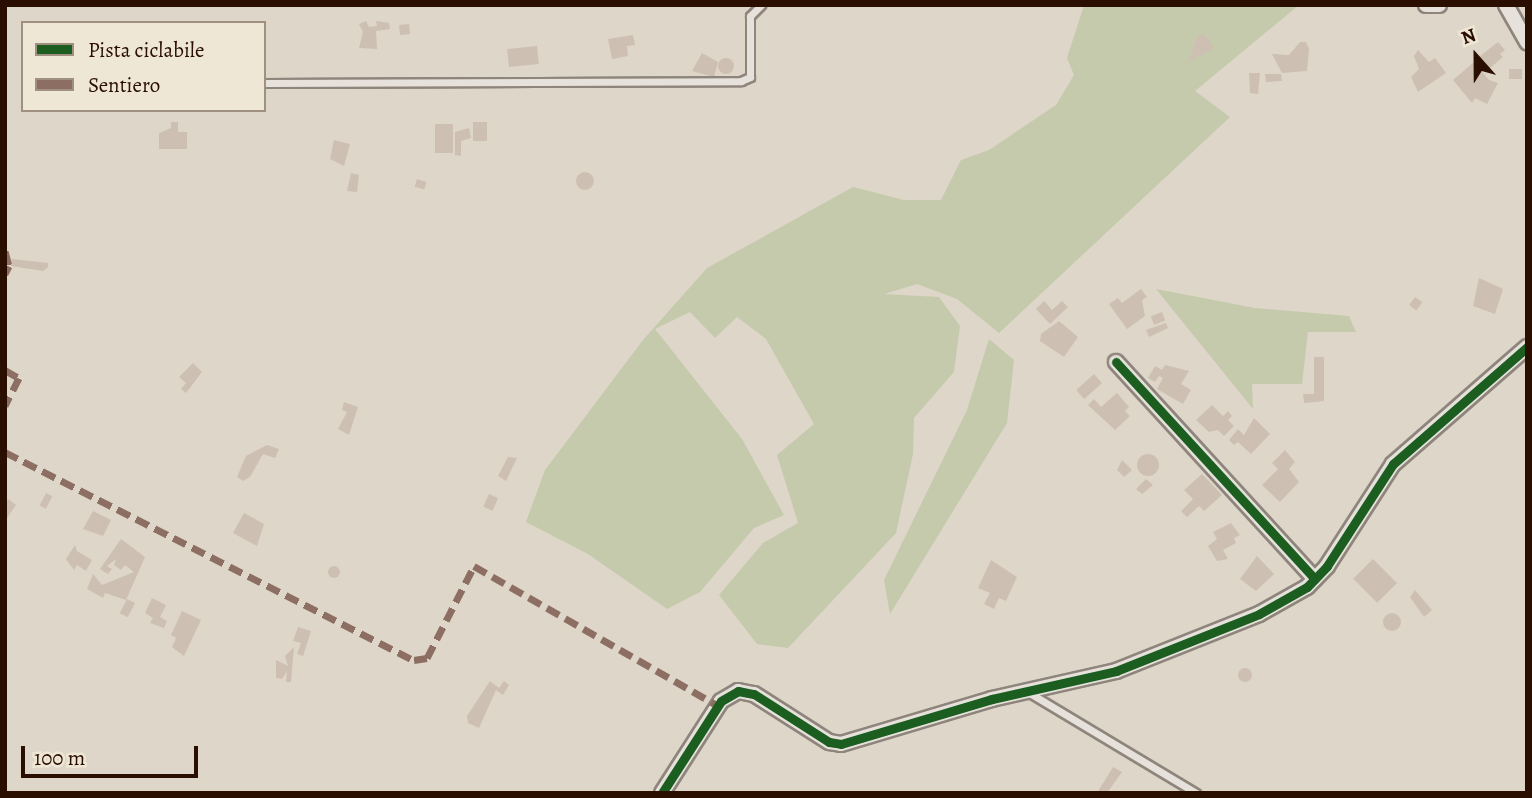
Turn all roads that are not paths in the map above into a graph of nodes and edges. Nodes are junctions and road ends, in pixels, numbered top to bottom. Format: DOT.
graph roads {
  1 [pos="761,5"];
  2 [pos="1426,5"];
  3 [pos="1439,5"];
  4 [pos="1506,5"];
  5 [pos="1527,42"];
  6 [pos="266,83"];
  7 [pos="1527,347"];
  8 [pos="1116,362"];
  9 [pos="1315,579"];
  10 [pos="1027,691"];
  11 [pos="662,793"];
  12 [pos="1196,793"];
  1 -- 6 [label="lane"];
  2 -- 3 [label="street"];
  4 -- 5 [label="street"];
  7 -- 9 [label="street"];
  8 -- 9 [label="street"];
  9 -- 10 [label="street"];
  10 -- 11 [label="street"];
  10 -- 12 [label="lane"];
}
